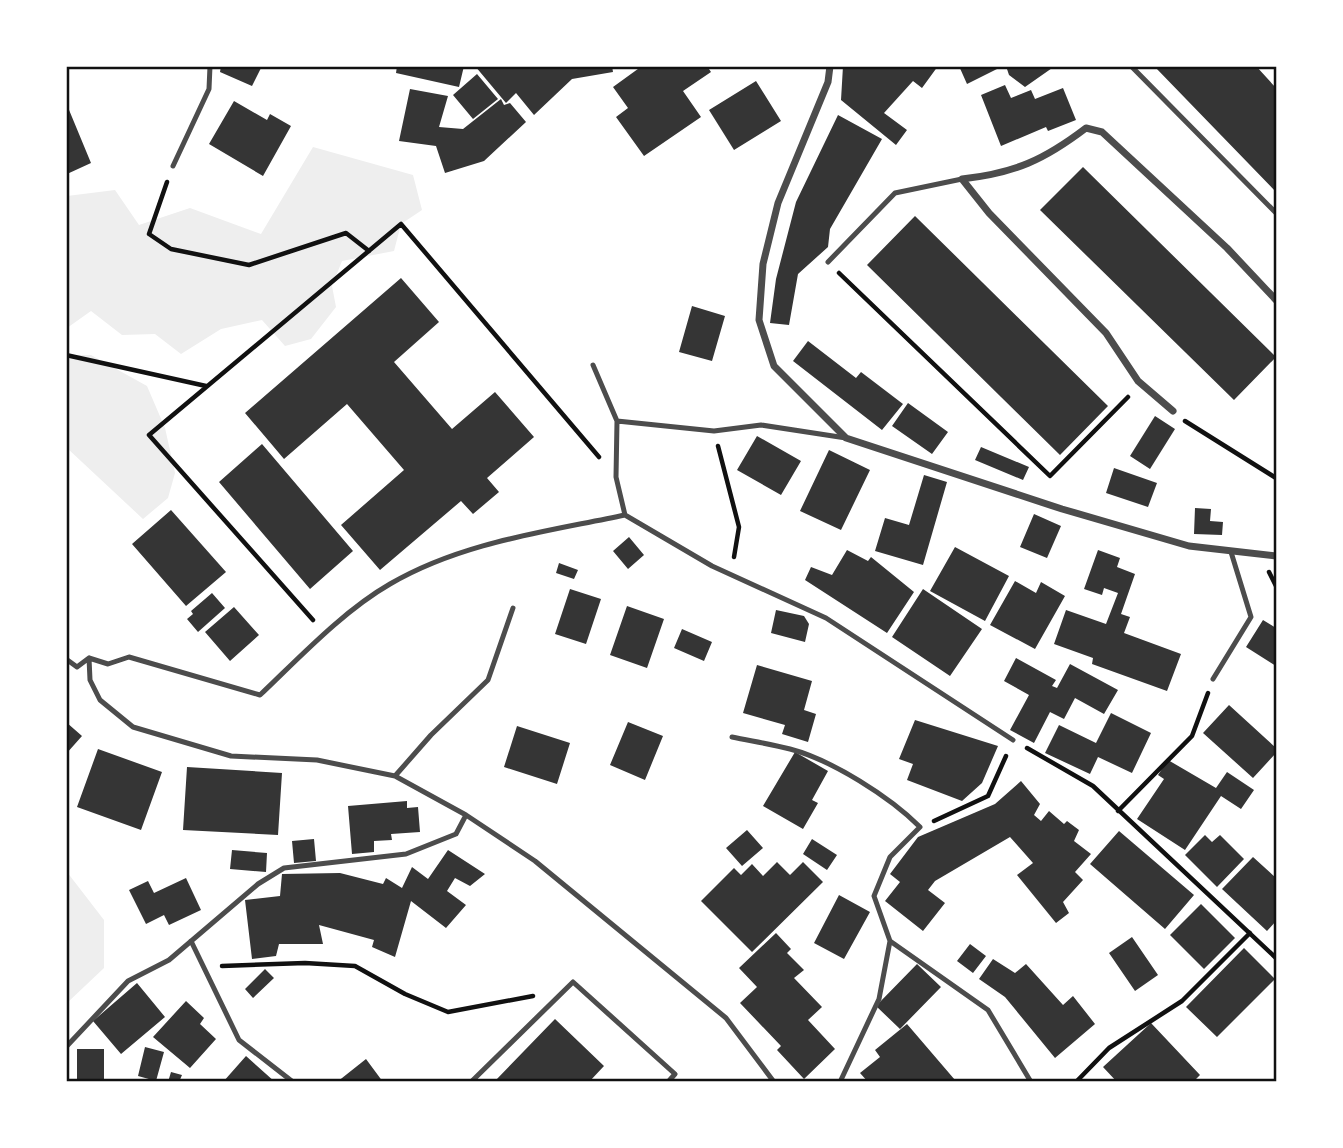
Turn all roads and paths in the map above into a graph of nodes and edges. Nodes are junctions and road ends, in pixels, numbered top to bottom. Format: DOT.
graph roads {
  1 [pos="209,66"];
  2 [pos="830,66"];
  3 [pos="1132,66"];
  4 [pos="173,166"];
  5 [pos="962,180"];
  6 [pos="1276,213"];
  7 [pos="369,251"];
  8 [pos="828,262"];
  9 [pos="1276,300"];
  10 [pos="66,355"];
  11 [pos="593,365"];
  12 [pos="1138,381"];
  13 [pos="206,386"];
  14 [pos="1173,411"];
  15 [pos="617,421"];
  16 [pos="714,431"];
  17 [pos="846,438"];
  18 [pos="617,477"];
  19 [pos="1276,478"];
  20 [pos="625,515"];
  21 [pos="1231,552"];
  22 [pos="1276,556"];
  23 [pos="732,575"];
  24 [pos="513,608"];
  25 [pos="325,634"];
  26 [pos="89,658"];
  27 [pos="66,659"];
  28 [pos="1213,679"];
  29 [pos="732,737"];
  30 [pos="1013,740"];
  31 [pos="395,776"];
  32 [pos="1118,811"];
  33 [pos="466,816"];
  34 [pos="920,827"];
  35 [pos="1250,933"];
  36 [pos="191,941"];
  37 [pos="890,941"];
  38 [pos="1276,958"];
  39 [pos="203,968"];
  40 [pos="561,992"];
  41 [pos="66,1047"];
  42 [pos="293,1082"];
  43 [pos="471,1082"];
  44 [pos="668,1082"];
  45 [pos="774,1082"];
  46 [pos="840,1082"];
  47 [pos="1031,1082"];
  48 [pos="1076,1082"];
  1 -- 4 [label="lane"];
  2 -- 17 [label="street"];
  3 -- 6 [label="lane"];
  4 -- 7 [label="path"];
  5 -- 8 [label="lane"];
  5 -- 9 [label="street"];
  5 -- 12 [label="street"];
  7 -- 13 [label="path"];
  7 -- 18 [label="path"];
  8 -- 12 [label="path"];
  10 -- 13 [label="path"];
  11 -- 15 [label="lane"];
  12 -- 14 [label="street"];
  13 -- 25 [label="path"];
  14 -- 19 [label="path"];
  15 -- 16 [label="lane"];
  15 -- 18 [label="lane"];
  16 -- 17 [label="lane"];
  16 -- 23 [label="path"];
  17 -- 21 [label="street"];
  18 -- 20 [label="lane"];
  20 -- 23 [label="lane"];
  20 -- 25 [label="lane"];
  21 -- 22 [label="street"];
  21 -- 28 [label="lane"];
  23 -- 30 [label="lane"];
  24 -- 31 [label="lane"];
  25 -- 26 [label="lane"];
  26 -- 27 [label="lane"];
  26 -- 31 [label="lane"];
  28 -- 32 [label="path"];
  29 -- 34 [label="lane"];
  30 -- 32 [label="path"];
  30 -- 34 [label="path"];
  31 -- 33 [label="lane"];
  32 -- 35 [label="path"];
  33 -- 36 [label="lane"];
  33 -- 45 [label="lane"];
  34 -- 37 [label="lane"];
  35 -- 38 [label="path"];
  35 -- 48 [label="path"];
  36 -- 39 [label="lane"];
  36 -- 41 [label="lane"];
  37 -- 46 [label="lane"];
  37 -- 47 [label="lane"];
  39 -- 40 [label="path"];
  39 -- 42 [label="lane"];
  40 -- 43 [label="lane"];
  40 -- 44 [label="lane"];
}
